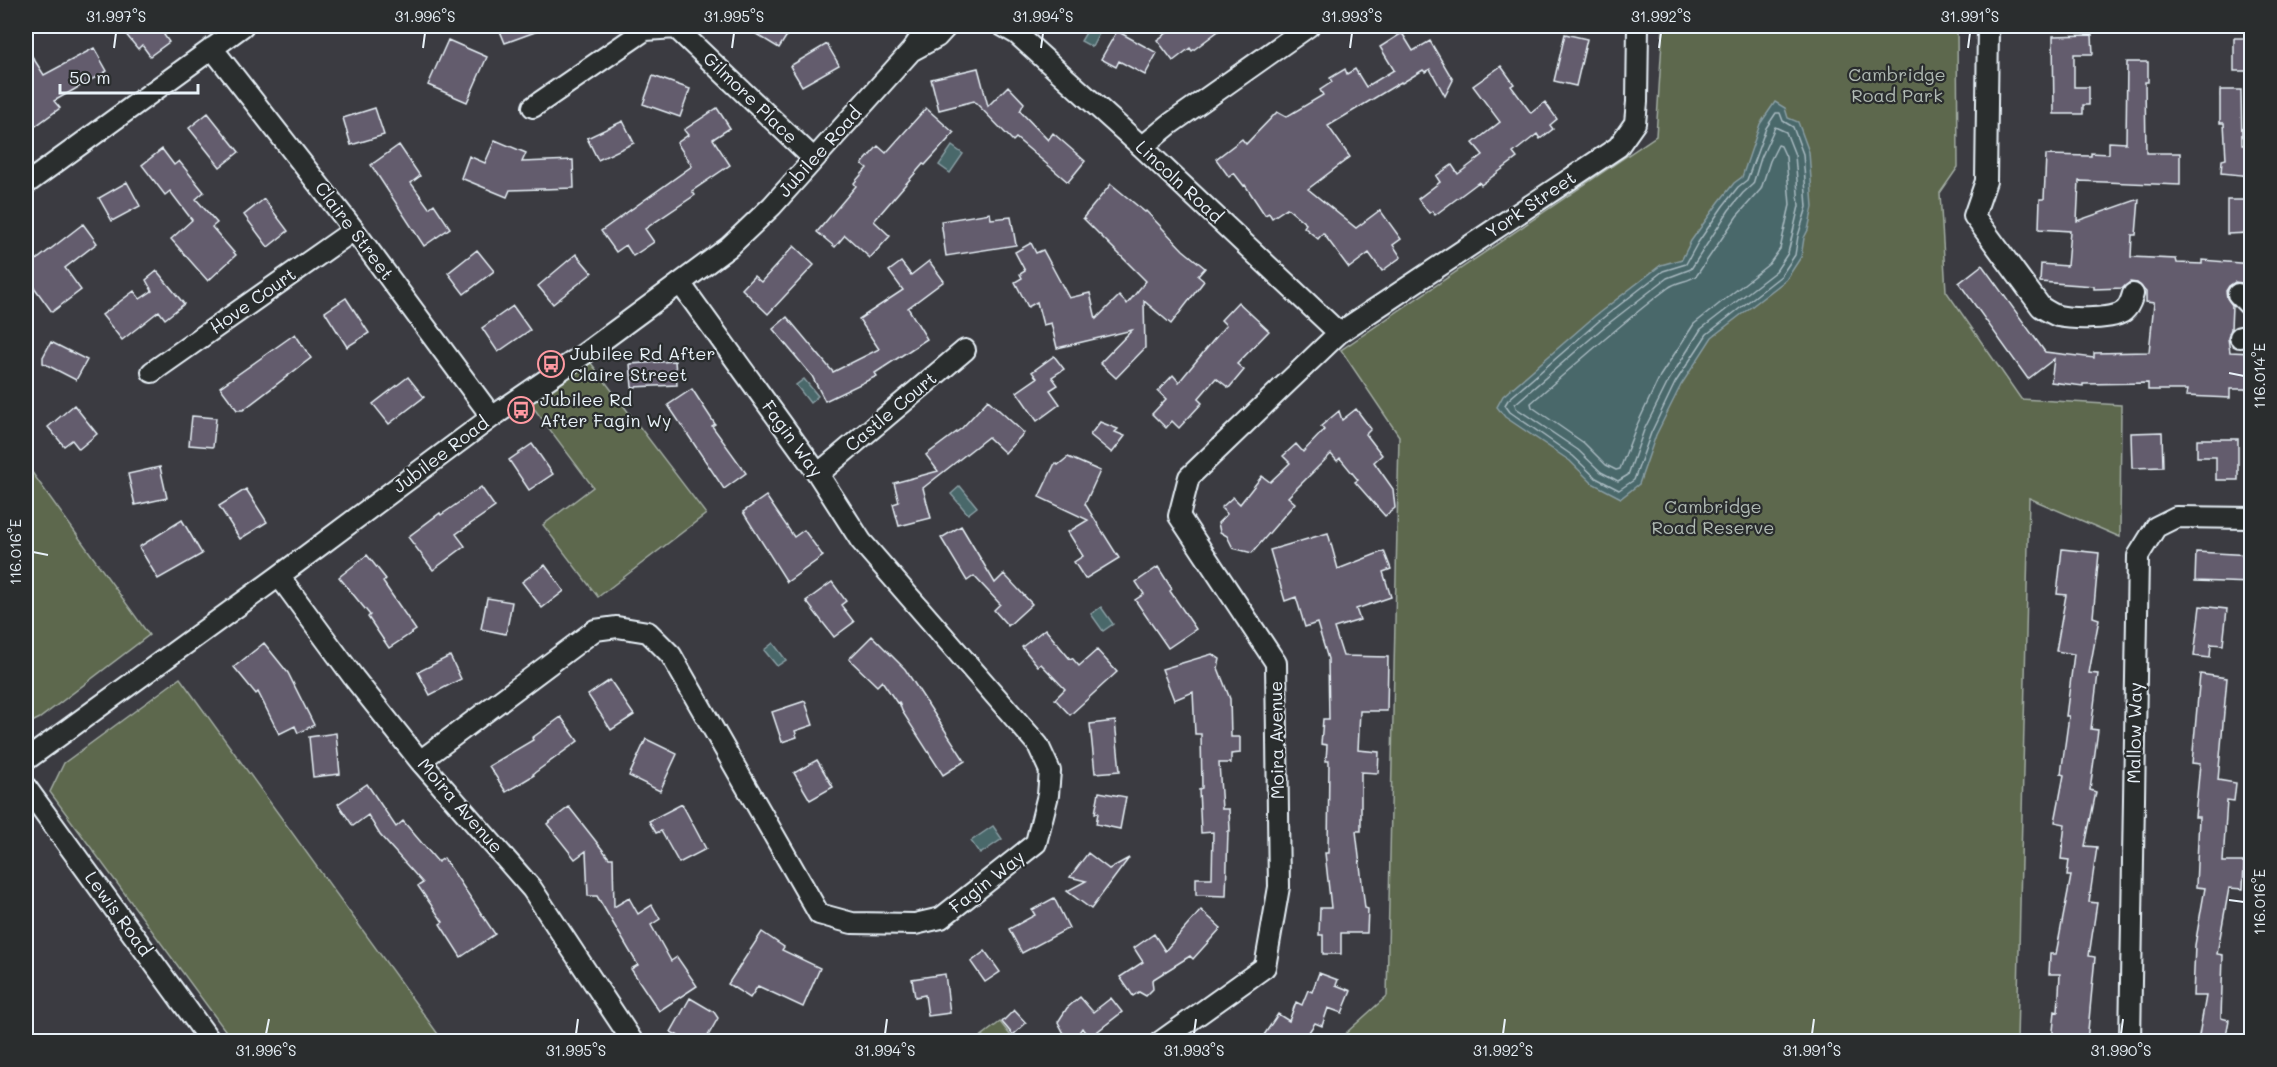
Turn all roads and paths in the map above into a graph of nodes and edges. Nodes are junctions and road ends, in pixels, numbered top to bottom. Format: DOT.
graph roads {
  1 [pos="243,26"];
  2 [pos="928,26"];
  3 [pos="947,26"];
  4 [pos="1309,26"];
  5 [pos="1638,26"];
  6 [pos="1988,26"];
  7 [pos="1010,28"];
  8 [pos="212,48"];
  9 [pos="912,50"];
  10 [pos="533,107"];
  11 [pos="1142,147"];
  12 [pos="814,159"];
  13 [pos="26,184"];
  14 [pos="354,230"];
  15 [pos="680,283"];
  16 [pos="2133,294"];
  17 [pos="1340,333"];
  18 [pos="965,350"];
  19 [pos="152,372"];
  20 [pos="492,417"];
  21 [pos="818,474"];
  22 [pos="2252,518"];
  23 [pos="279,576"];
  24 [pos="26,760"];
  25 [pos="420,760"];
  26 [pos="26,788"];
  27 [pos="211,1041"];
  28 [pos="633,1041"];
  29 [pos="1160,1041"];
  30 [pos="2130,1041"];
  1 -- 8 [label="street"];
  2 -- 9 [label="street, Jubilee Road"];
  3 -- 9 [label="street, Jubilee Road"];
  4 -- 11 [label="street"];
  5 -- 17 [label="street, York Street"];
  6 -- 16 [label="street"];
  7 -- 11 [label="street, Lincoln Road"];
  8 -- 13 [label="street"];
  8 -- 14 [label="street, Claire Street"];
  9 -- 12 [label="street, Jubilee Road"];
  10 -- 12 [label="street, Gilmore Place"];
  11 -- 17 [label="street, Lincoln Road"];
  12 -- 15 [label="street, Jubilee Road"];
  14 -- 19 [label="street, Hove Court"];
  14 -- 20 [label="street, Claire Street"];
  15 -- 20 [label="street, Jubilee Road"];
  15 -- 21 [label="street, Fagin Way"];
  17 -- 29 [label="street, Moira Avenue"];
  18 -- 21 [label="street, Castle Court"];
  20 -- 23 [label="street, Jubilee Road"];
  21 -- 25 [label="street, Fagin Way"];
  22 -- 30 [label="street, Mallow Way"];
  23 -- 24 [label="street, Jubilee Road"];
  23 -- 25 [label="street, Moira Avenue"];
  25 -- 28 [label="street, Moira Avenue"];
  26 -- 27 [label="street, Lewis Road"];
}
